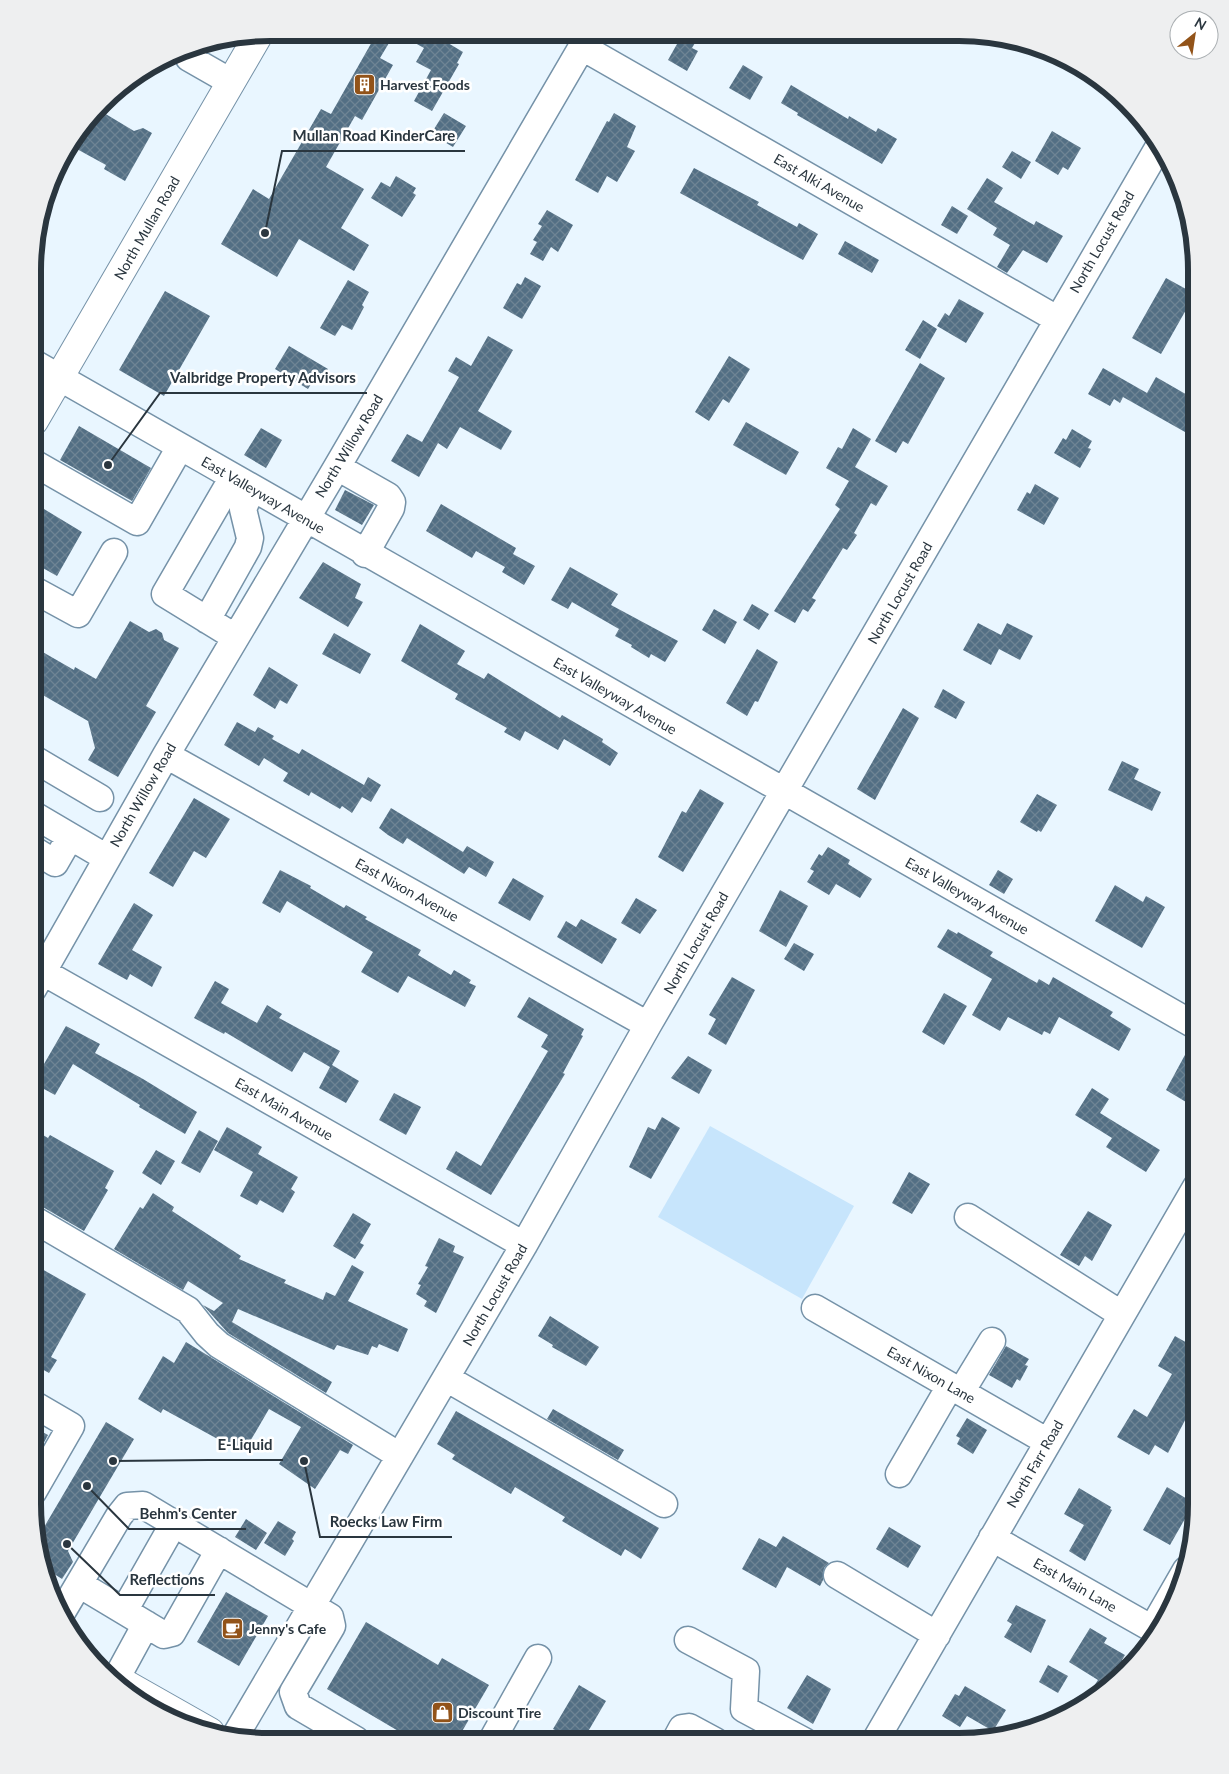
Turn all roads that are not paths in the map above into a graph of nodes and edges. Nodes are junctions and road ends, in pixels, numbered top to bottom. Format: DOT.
graph roads {
  1 [pos="585,41"];
  2 [pos="588,41"];
  3 [pos="254,42"];
  4 [pos="191,56"];
  5 [pos="231,82"];
  6 [pos="1155,153"];
  7 [pos="1057,319"];
  8 [pos="41,367"];
  9 [pos="60,377"];
  10 [pos="41,409"];
  11 [pos="180,447"];
  12 [pos="41,467"];
  13 [pos="337,467"];
  14 [pos="243,483"];
  15 [pos="305,519"];
  16 [pos="114,552"];
  17 [pos="365,554"];
  18 [pos="41,594"];
  19 [pos="207,620"];
  20 [pos="235,637"];
  21 [pos="166,755"];
  22 [pos="41,763"];
  23 [pos="785,793"];
  24 [pos="100,798"];
  25 [pos="41,819"];
  26 [pos="70,837"];
  27 [pos="41,854"];
  28 [pos="107,858"];
  29 [pos="41,967"];
  30 [pos="41,970"];
  31 [pos="1188,1021"];
  32 [pos="648,1025"];
  33 [pos="1188,1201"];
  34 [pos="968,1217"];
  35 [pos="41,1224"];
  36 [pos="524,1245"];
  37 [pos="815,1308"];
  38 [pos="1121,1314"];
  39 [pos="992,1341"];
  40 [pos="446,1378"];
  41 [pos="956,1389"];
  42 [pos="41,1408"];
  43 [pos="1048,1442"];
  44 [pos="400,1456"];
  45 [pos="899,1474"];
  46 [pos="41,1477"];
  47 [pos="664,1504"];
  48 [pos="174,1522"];
  49 [pos="992,1538"];
  50 [pos="220,1550"];
  51 [pos="837,1574"];
  52 [pos="79,1584"];
  53 [pos="312,1606"];
  54 [pos="66,1607"];
  55 [pos="135,1618"];
  56 [pos="1151,1628"];
  57 [pos="937,1635"];
  58 [pos="688,1640"];
  59 [pos="538,1658"];
  60 [pos="116,1674"];
  61 [pos="238,1730"];
  62 [pos="344,1733"];
  63 [pos="496,1733"];
  64 [pos="679,1733"];
  65 [pos="700,1733"];
  66 [pos="789,1733"];
  67 [pos="880,1733"];
  1 -- 13 [label="street, North Willow Road"];
  2 -- 7 [label="street, East Alki Avenue"];
  3 -- 5 [label="main road, North Mullan Road"];
  4 -- 5 [label="street"];
  5 -- 9 [label="main road, North Mullan Road"];
  6 -- 7 [label="street, North Locust Road"];
  7 -- 23 [label="street, North Locust Road"];
  8 -- 9 [label="street, East Valleyway Avenue"];
  9 -- 10 [label="main road, North Mullan Road"];
  9 -- 11 [label="street, East Valleyway Avenue"];
  11 -- 12 [label="street"];
  11 -- 14 [label="street, East Valleyway Avenue"];
  13 -- 15 [label="street, North Willow Road"];
  13 -- 17 [label="street"];
  14 -- 15 [label="street, East Valleyway Avenue"];
  14 -- 19 [label="street"];
  14 -- 19 [label="street"];
  15 -- 17 [label="street, East Valleyway Avenue"];
  15 -- 20 [label="street, North Willow Road"];
  16 -- 18 [label="street"];
  17 -- 23 [label="street, East Valleyway Avenue"];
  19 -- 20 [label="street"];
  20 -- 21 [label="street, North Willow Road"];
  21 -- 28 [label="street, North Willow Road"];
  21 -- 32 [label="street, East Nixon Avenue"];
  22 -- 24 [label="street"];
  23 -- 31 [label="street, East Valleyway Avenue"];
  23 -- 32 [label="street, North Locust Road"];
  25 -- 26 [label="street"];
  26 -- 27 [label="street"];
  26 -- 28 [label="street"];
  28 -- 29 [label="street, North Willow Road"];
  30 -- 36 [label="street, East Main Avenue"];
  32 -- 36 [label="street, North Locust Road"];
  33 -- 38 [label="street, North Farr Road"];
  34 -- 38 [label="street"];
  35 -- 44 [label="street"];
  36 -- 40 [label="street, North Locust Road"];
  37 -- 41 [label="street, East Nixon Lane"];
  38 -- 43 [label="street, North Farr Road"];
  39 -- 41 [label="street"];
  40 -- 44 [label="street, North Locust Road"];
  40 -- 47 [label="street"];
  41 -- 43 [label="street, East Nixon Lane"];
  41 -- 45 [label="street"];
  42 -- 46 [label="street"];
  43 -- 49 [label="street, North Farr Road"];
  44 -- 53 [label="street, North Locust Road"];
  48 -- 50 [label="street"];
  48 -- 52 [label="street"];
  48 -- 55 [label="street"];
  49 -- 56 [label="street, East Main Lane"];
  49 -- 57 [label="street, North Farr Road"];
  50 -- 53 [label="street"];
  50 -- 55 [label="street"];
  51 -- 57 [label="street"];
  52 -- 54 [label="street"];
  52 -- 55 [label="street"];
  53 -- 61 [label="street, North Locust Road"];
  53 -- 62 [label="street"];
  55 -- 60 [label="street"];
  57 -- 67 [label="street, North Farr Road"];
  58 -- 66 [label="street"];
  59 -- 63 [label="street"];
  64 -- 65 [label="street"];
}
